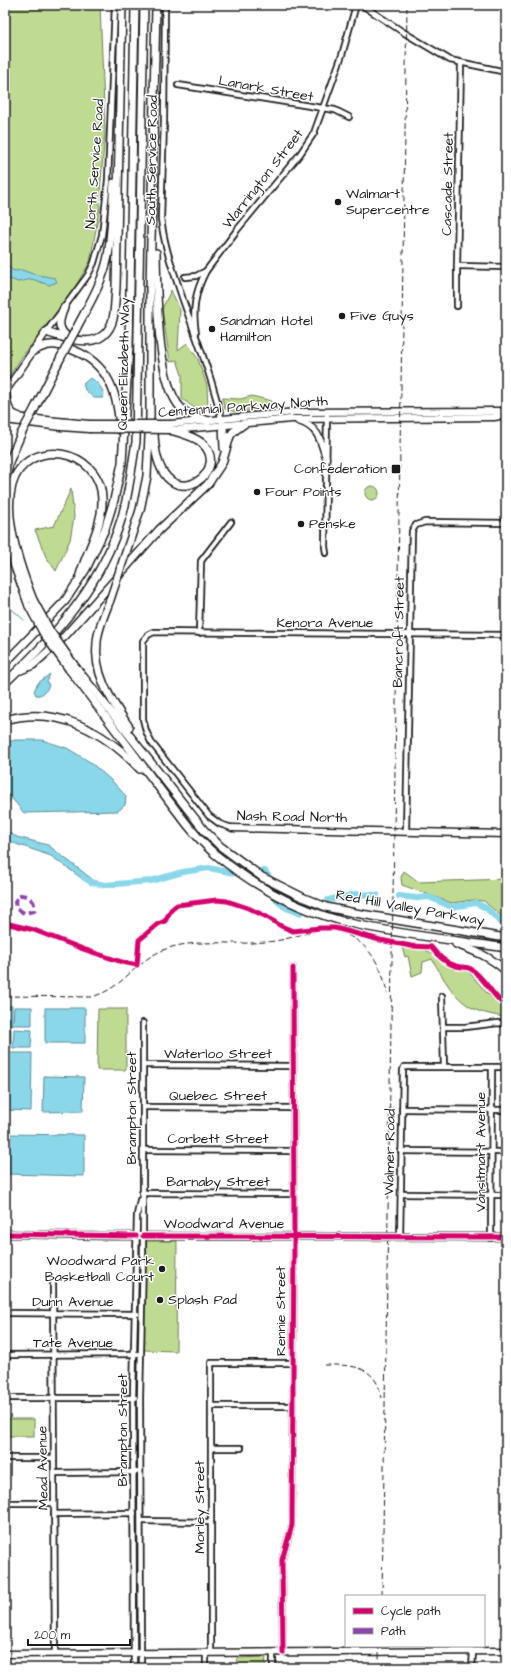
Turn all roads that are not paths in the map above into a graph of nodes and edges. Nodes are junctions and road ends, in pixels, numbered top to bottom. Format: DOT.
graph roads {
  1 [pos="115,5"];
  2 [pos="122,5"];
  3 [pos="135,5"];
  4 [pos="144,5"];
  5 [pos="156,5"];
  6 [pos="165,5"];
  7 [pos="356,5"];
  8 [pos="362,5"];
  9 [pos="461,63"];
  10 [pos="506,72"];
  11 [pos="178,86"];
  12 [pos="321,109"];
  13 [pos="349,117"];
  14 [pos="118,167"];
  15 [pos="152,228"];
  16 [pos="457,266"];
  17 [pos="506,267"];
  18 [pos="206,271"];
  19 [pos="185,277"];
  20 [pos="457,306"];
  21 [pos="64,308"];
  22 [pos="45,333"];
  23 [pos="70,339"];
  24 [pos="60,345"];
  25 [pos="198,345"];
  26 [pos="32,351"];
  27 [pos="6,391"];
  28 [pos="506,415"];
  29 [pos="5,416"];
  30 [pos="150,416"];
  31 [pos="327,416"];
  32 [pos="24,418"];
  33 [pos="291,419"];
  34 [pos="5,420"];
  35 [pos="222,422"];
  36 [pos="209,424"];
  37 [pos="244,424"];
  38 [pos="89,426"];
  39 [pos="170,427"];
  40 [pos="224,454"];
  41 [pos="326,458"];
  42 [pos="122,463"];
  43 [pos="5,489"];
  44 [pos="5,514"];
  45 [pos="231,522"];
  46 [pos="506,523"];
  47 [pos="326,553"];
  48 [pos="77,584"];
  49 [pos="31,603"];
  50 [pos="199,633"];
  51 [pos="409,635"];
  52 [pos="506,635"];
  53 [pos="144,638"];
  54 [pos="5,663"];
  55 [pos="72,667"];
  56 [pos="16,672"];
  57 [pos="5,683"];
  58 [pos="5,720"];
  59 [pos="136,742"];
  60 [pos="157,784"];
  61 [pos="232,828"];
  62 [pos="406,832"];
  63 [pos="506,834"];
  64 [pos="506,938"];
  65 [pos="451,941"];
  66 [pos="506,948"];
  67 [pos="292,968"];
  68 [pos="506,971"];
  69 [pos="442,996"];
  70 [pos="143,1024"];
  71 [pos="506,1024"];
  72 [pos="444,1027"];
  73 [pos="143,1065"];
  74 [pos="293,1066"];
  75 [pos="444,1066"];
  76 [pos="492,1067"];
  77 [pos="506,1067"];
  78 [pos="143,1107"];
  79 [pos="293,1108"];
  80 [pos="402,1109"];
  81 [pos="492,1110"];
  82 [pos="506,1110"];
  83 [pos="142,1150"];
  84 [pos="293,1151"];
  85 [pos="401,1151"];
  86 [pos="491,1152"];
  87 [pos="506,1152"];
  88 [pos="142,1193"];
  89 [pos="293,1194"];
  90 [pos="400,1194"];
  91 [pos="491,1195"];
  92 [pos="506,1195"];
  93 [pos="5,1234"];
  94 [pos="136,1236"];
  95 [pos="143,1236"];
  96 [pos="294,1236"];
  97 [pos="400,1237"];
  98 [pos="491,1238"];
  99 [pos="506,1238"];
  100 [pos="53,1282"];
  101 [pos="5,1313"];
  102 [pos="53,1313"];
  103 [pos="135,1314"];
  104 [pos="141,1314"];
  105 [pos="53,1354"];
  106 [pos="134,1354"];
  107 [pos="5,1355"];
  108 [pos="140,1355"];
  109 [pos="293,1363"];
  110 [pos="54,1397"];
  111 [pos="133,1397"];
  112 [pos="5,1398"];
  113 [pos="140,1398"];
  114 [pos="211,1406"];
  115 [pos="293,1406"];
  116 [pos="211,1448"];
  117 [pos="241,1448"];
  118 [pos="5,1458"];
  119 [pos="54,1458"];
  120 [pos="140,1472"];
  121 [pos="54,1473"];
  122 [pos="133,1473"];
  123 [pos="5,1503"];
  124 [pos="54,1503"];
  125 [pos="134,1513"];
  126 [pos="54,1514"];
  127 [pos="140,1521"];
  128 [pos="210,1522"];
  129 [pos="506,1651"];
  130 [pos="209,1652"];
  131 [pos="273,1652"];
  132 [pos="283,1652"];
  133 [pos="472,1652"];
  134 [pos="134,1653"];
  135 [pos="142,1653"];
  136 [pos="5,1654"];
  137 [pos="55,1654"];
  138 [pos="134,1668"];
  139 [pos="141,1668"];
  140 [pos="206,1668"];
  141 [pos="273,1668"];
  142 [pos="472,1668"];
  1 -- 21 [label="street, North Service Road"];
  2 -- 14 [label="highway"];
  3 -- 42 [label="highway, Queen Elizabeth Way"];
  4 -- 56 [label="highway, Queen Elizabeth Way"];
  5 -- 15 [label="highway"];
  6 -- 25 [label="street, South Service Road"];
  7 -- 12 [label="street, Warrington Street"];
  8 -- 9 [label="street"];
  9 -- 10 [label="street"];
  9 -- 16 [label="street, Cascade Street"];
  11 -- 12 [label="street, Lanark Street"];
  12 -- 13 [label="street, Lanark Street"];
  12 -- 18 [label="street, Warrington Street"];
  14 -- 23 [label="highway"];
  14 -- 43 [label="highway, bridge"];
  15 -- 30 [label="highway"];
  15 -- 36 [label="highway"];
  16 -- 17 [label="street"];
  16 -- 20 [label="street, Cascade Street"];
  18 -- 19 [label="street"];
  18 -- 25 [label="street, Warrington Street"];
  21 -- 22 [label="street, North Service Road"];
  21 -- 23 [label="highway"];
  22 -- 23 [label="highway"];
  22 -- 24 [label="highway"];
  22 -- 26 [label="main road, North Service Road"];
  24 -- 26 [label="highway"];
  24 -- 42 [label="highway"];
  25 -- 35 [label="street, South Service Road"];
  26 -- 27 [label="main road, North Service Road"];
  27 -- 32 [label="main road"];
  28 -- 31 [label="main road, Centennial Parkway North"];
  29 -- 32 [label="main road, Centennial Parkway North"];
  30 -- 39 [label="highway"];
  30 -- 59 [label="highway, bridge"];
  31 -- 33 [label="main road, Centennial Parkway North"];
  31 -- 35 [label="main road, Centennial Parkway North"];
  31 -- 41 [label="street"];
  32 -- 38 [label="main road, Centennial Parkway North"];
  33 -- 37 [label="main road, Centennial Parkway North"];
  33 -- 41 [label="main road"];
  34 -- 38 [label="main road, Centennial Parkway North"];
  35 -- 36 [label="main road, Centennial Parkway North"];
  35 -- 37 [label="main road, Centennial Parkway North"];
  35 -- 40 [label="highway"];
  36 -- 39 [label="main road, Centennial Parkway North"];
  37 -- 40 [label="highway"];
  38 -- 39 [label="main road, Centennial Parkway North, bridge"];
  40 -- 56 [label="highway"];
  41 -- 47 [label="street"];
  42 -- 48 [label="highway, Queen Elizabeth Way"];
  44 -- 49 [label="highway"];
  45 -- 50 [label="street"];
  46 -- 51 [label="street, Bancroft Street"];
  48 -- 49 [label="highway"];
  48 -- 54 [label="highway, Queen Elizabeth Way"];
  49 -- 55 [label="highway, bridge"];
  50 -- 51 [label="street, Kenora Avenue"];
  50 -- 53 [label="street, Kenora Avenue"];
  51 -- 52 [label="street, Kenora Avenue"];
  51 -- 62 [label="street, Bancroft Street"];
  53 -- 61 [label="street, Nash Road North"];
  55 -- 59 [label="highway"];
  55 -- 60 [label="highway"];
  56 -- 57 [label="highway, Queen Elizabeth Way"];
  58 -- 60 [label="highway"];
  59 -- 64 [label="highway, Red Hill Valley Parkway"];
  60 -- 65 [label="highway, Red Hill Valley Parkway"];
  61 -- 62 [label="main road, Nash Road North"];
  62 -- 63 [label="main road, Nash Road North"];
  65 -- 66 [label="highway, Red Hill Valley Parkway"];
  65 -- 68 [label="highway"];
  67 -- 74 [label="street, Rennie Street"];
  69 -- 72 [label="street"];
  70 -- 73 [label="street, Brampton Street"];
  71 -- 72 [label="street"];
  72 -- 75 [label="street"];
  73 -- 74 [label="street, Waterloo Street"];
  73 -- 78 [label="street, Brampton Street"];
  74 -- 79 [label="street, Rennie Street"];
  75 -- 76 [label="street"];
  75 -- 80 [label="street, Walmer Road"];
  76 -- 77 [label="street"];
  76 -- 81 [label="street, Vansitmart Avenue"];
  78 -- 79 [label="street, Quebec Street"];
  78 -- 83 [label="street, Brampton Street"];
  79 -- 84 [label="street, Rennie Street"];
  80 -- 81 [label="street"];
  80 -- 85 [label="street, Walmer Road"];
  81 -- 82 [label="street"];
  81 -- 86 [label="street, Vansitmart Avenue"];
  83 -- 84 [label="street, Corbett Street"];
  83 -- 88 [label="street, Brampton Street"];
  84 -- 89 [label="street, Rennie Street"];
  85 -- 86 [label="street"];
  85 -- 90 [label="street, Walmer Road"];
  86 -- 87 [label="street"];
  86 -- 91 [label="street, Vansitmart Avenue"];
  88 -- 89 [label="street, Barnaby Street"];
  88 -- 94 [label="street, Brampton Street"];
  88 -- 95 [label="street, Brampton Street"];
  89 -- 96 [label="street, Rennie Street"];
  90 -- 91 [label="street"];
  90 -- 97 [label="street, Walmer Road"];
  91 -- 92 [label="street"];
  91 -- 98 [label="street, Vansitmart Avenue"];
  93 -- 94 [label="main road, Woodward Avenue"];
  94 -- 95 [label="main road, Woodward Avenue"];
  94 -- 103 [label="street, Brampton Street"];
  95 -- 96 [label="main road, Woodward Avenue"];
  95 -- 104 [label="street, Brampton Street"];
  96 -- 97 [label="main road, Woodward Avenue"];
  96 -- 109 [label="street, Rennie Street"];
  97 -- 98 [label="main road, Woodward Avenue"];
  98 -- 99 [label="main road, Woodward Avenue"];
  100 -- 102 [label="street, Mead Avenue"];
  101 -- 102 [label="street, Dunn Avenue"];
  102 -- 103 [label="street, Dunn Avenue"];
  102 -- 105 [label="street, Mead Avenue"];
  103 -- 104 [label="street, Dunn Avenue"];
  103 -- 106 [label="street, Brampton Street"];
  104 -- 108 [label="street, Brampton Street"];
  105 -- 106 [label="street, Tate Avenue"];
  105 -- 107 [label="street, Tate Avenue"];
  105 -- 110 [label="street, Mead Avenue"];
  106 -- 108 [label="street, Tate Avenue"];
  106 -- 111 [label="street, Brampton Street"];
  108 -- 113 [label="street, Brampton Street"];
  109 -- 114 [label="street, Morley Street"];
  109 -- 115 [label="street, Rennie Street"];
  110 -- 111 [label="street"];
  110 -- 112 [label="street"];
  110 -- 119 [label="street, Mead Avenue"];
  111 -- 113 [label="street"];
  111 -- 122 [label="street, Brampton Street"];
  113 -- 120 [label="street, Brampton Street"];
  114 -- 115 [label="street"];
  114 -- 116 [label="street, Morley Street"];
  115 -- 132 [label="street, Rennie Street"];
  116 -- 117 [label="street"];
  116 -- 128 [label="street, Morley Street"];
  118 -- 119 [label="street"];
  119 -- 121 [label="street, Mead Avenue"];
  120 -- 122 [label="street"];
  120 -- 127 [label="street, Brampton Street"];
  121 -- 122 [label="street"];
  121 -- 124 [label="street, Mead Avenue"];
  122 -- 125 [label="street, Brampton Street"];
  123 -- 124 [label="street"];
  124 -- 126 [label="street, Mead Avenue"];
  125 -- 126 [label="street"];
  125 -- 134 [label="street, Brampton Street"];
  126 -- 137 [label="street, Mead Avenue"];
  127 -- 128 [label="street"];
  127 -- 135 [label="street, Brampton Street"];
  128 -- 130 [label="street, Morley Street"];
  129 -- 133 [label="main road"];
  130 -- 131 [label="main road"];
  130 -- 135 [label="main road"];
  130 -- 140 [label="street, Morley Street"];
  131 -- 132 [label="main road"];
  131 -- 141 [label="street"];
  132 -- 133 [label="main road"];
  133 -- 142 [label="street"];
  134 -- 135 [label="main road"];
  134 -- 137 [label="main road"];
  134 -- 138 [label="street, Brampton Street"];
  135 -- 139 [label="street, Brampton Street"];
  136 -- 137 [label="main road"];
}
